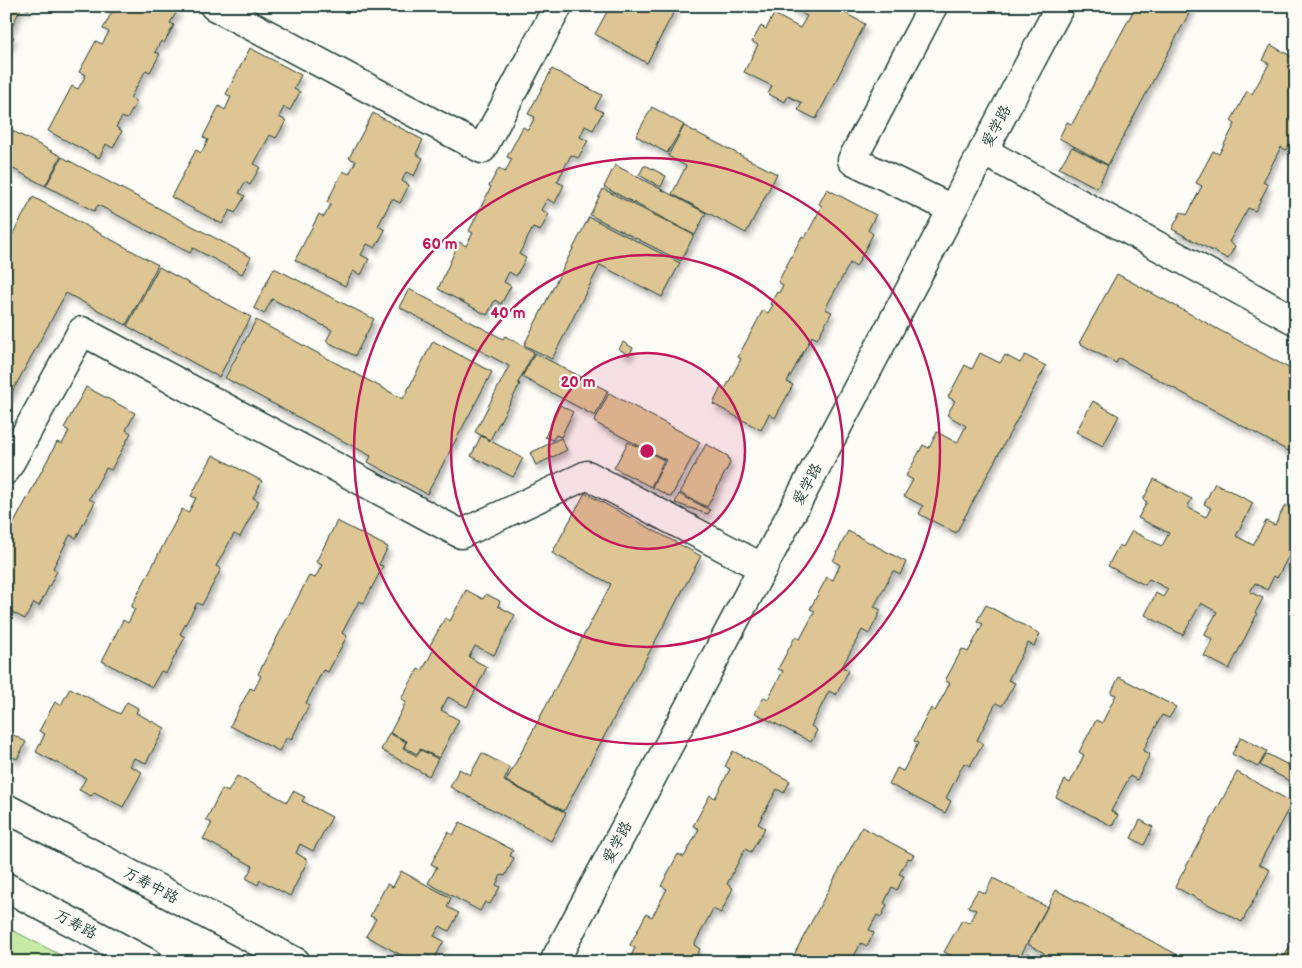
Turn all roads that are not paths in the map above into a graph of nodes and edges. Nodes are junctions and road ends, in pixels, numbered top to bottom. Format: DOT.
graph roads {
  1 [pos="214,6"];
  2 [pos="558,6"];
  3 [pos="933,6"];
  4 [pos="1060,6"];
  5 [pos="983,151"];
  6 [pos="952,209"];
  7 [pos="1296,321"];
  8 [pos="6,470"];
  9 [pos="763,568"];
  10 [pos="6,808"];
  11 [pos="6,887"];
  12 [pos="147,962"];
  13 [pos="296,962"];
  14 [pos="554,962"];
  1 -- 2 [label="street"];
  3 -- 6 [label="street"];
  4 -- 5 [label="street, 爱学路"];
  5 -- 6 [label="street, 爱学路"];
  5 -- 7 [label="street"];
  6 -- 9 [label="street, 爱学路"];
  8 -- 9 [label="street"];
  9 -- 14 [label="street, 爱学路"];
  10 -- 13 [label="street, 万寿中路"];
  11 -- 12 [label="street, 万寿路"];
}
